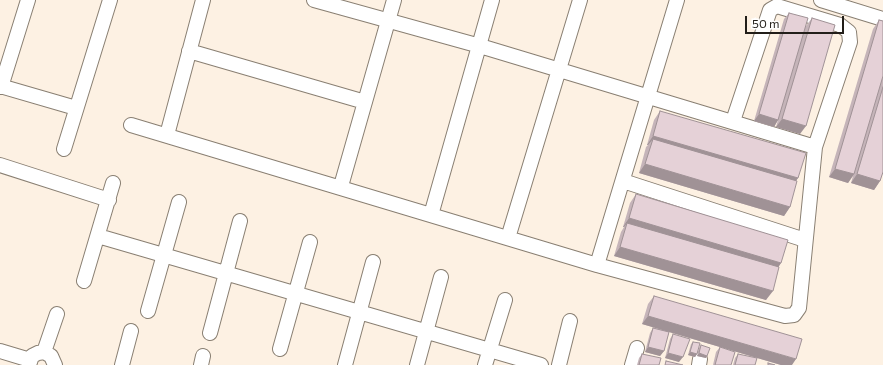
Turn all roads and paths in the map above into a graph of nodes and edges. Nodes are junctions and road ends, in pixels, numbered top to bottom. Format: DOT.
graph roads {
  1 [pos="28,0"];
  2 [pos="110,0"];
  3 [pos="203,0"];
  4 [pos="314,0"];
  5 [pos="394,0"];
  6 [pos="492,0"];
  7 [pos="580,0"];
  8 [pos="677,0"];
  9 [pos="821,0"];
  10 [pos="883,19"];
  11 [pos="388,21"];
  12 [pos="480,46"];
  13 [pos="189,51"];
  14 [pos="560,70"];
  15 [pos="0,86"];
  16 [pos="649,97"];
  17 [pos="365,102"];
  18 [pos="76,108"];
  19 [pos="733,121"];
  20 [pos="131,125"];
  21 [pos="167,135"];
  22 [pos="815,147"];
  23 [pos="64,149"];
  24 [pos="0,165"];
  25 [pos="623,181"];
  26 [pos="113,183"];
  27 [pos="341,186"];
  28 [pos="109,200"];
  29 [pos="179,202"];
  30 [pos="430,215"];
  31 [pos="240,221"];
  32 [pos="98,236"];
  33 [pos="508,238"];
  34 [pos="806,240"];
  35 [pos="310,242"];
  36 [pos="164,256"];
  37 [pos="373,262"];
  38 [pos="597,265"];
  39 [pos="226,274"];
  40 [pos="441,277"];
  41 [pos="84,281"];
  42 [pos="295,294"];
  43 [pos="505,300"];
  44 [pos="148,311"];
  45 [pos="359,312"];
  46 [pos="58,314"];
  47 [pos="570,321"];
  48 [pos="131,331"];
  49 [pos="426,331"];
  50 [pos="210,333"];
  51 [pos="637,348"];
  52 [pos="280,349"];
  53 [pos="490,349"];
  54 [pos="0,351"];
  55 [pos="44,352"];
  56 [pos="29,362"];
  57 [pos="55,365"];
  58 [pos="122,365"];
  59 [pos="345,365"];
  60 [pos="417,365"];
  61 [pos="485,365"];
  62 [pos="541,365"];
  63 [pos="559,365"];
  64 [pos="632,365"];
  1 -- 15 [label="street"];
  2 -- 18 [label="street"];
  3 -- 13 [label="street"];
  4 -- 11 [label="street"];
  5 -- 11 [label="street"];
  6 -- 12 [label="street"];
  7 -- 14 [label="street"];
  8 -- 16 [label="street"];
  9 -- 10 [label="street"];
  11 -- 12 [label="street"];
  11 -- 17 [label="street"];
  12 -- 14 [label="street"];
  12 -- 30 [label="street"];
  13 -- 17 [label="street"];
  13 -- 21 [label="street"];
  14 -- 16 [label="street"];
  14 -- 33 [label="street"];
  15 -- 18 [label="street"];
  16 -- 19 [label="street"];
  16 -- 25 [label="street"];
  17 -- 27 [label="street"];
  18 -- 23 [label="street"];
  19 -- 22 [label="street"];
  19 -- 22 [label="street"];
  20 -- 21 [label="street"];
  21 -- 27 [label="street"];
  22 -- 34 [label="street"];
  24 -- 28 [label="street"];
  25 -- 34 [label="street"];
  25 -- 38 [label="street"];
  26 -- 28 [label="street"];
  27 -- 30 [label="street"];
  28 -- 32 [label="street"];
  29 -- 36 [label="street"];
  30 -- 33 [label="street"];
  31 -- 39 [label="street"];
  32 -- 36 [label="street"];
  32 -- 41 [label="street"];
  33 -- 38 [label="street"];
  34 -- 38 [label="street"];
  35 -- 42 [label="street"];
  36 -- 39 [label="street"];
  36 -- 44 [label="street"];
  37 -- 45 [label="street"];
  39 -- 42 [label="street"];
  39 -- 50 [label="street"];
  40 -- 49 [label="street"];
  42 -- 45 [label="street"];
  42 -- 52 [label="street"];
  43 -- 53 [label="street"];
  45 -- 49 [label="street"];
  45 -- 59 [label="street"];
  46 -- 55 [label="street"];
  47 -- 63 [label="street"];
  48 -- 58 [label="street"];
  49 -- 53 [label="street"];
  49 -- 60 [label="street"];
  51 -- 64 [label="street"];
  53 -- 61 [label="street"];
  53 -- 62 [label="street"];
  54 -- 56 [label="street"];
  55 -- 56 [label="street"];
  55 -- 57 [label="street"];
}
